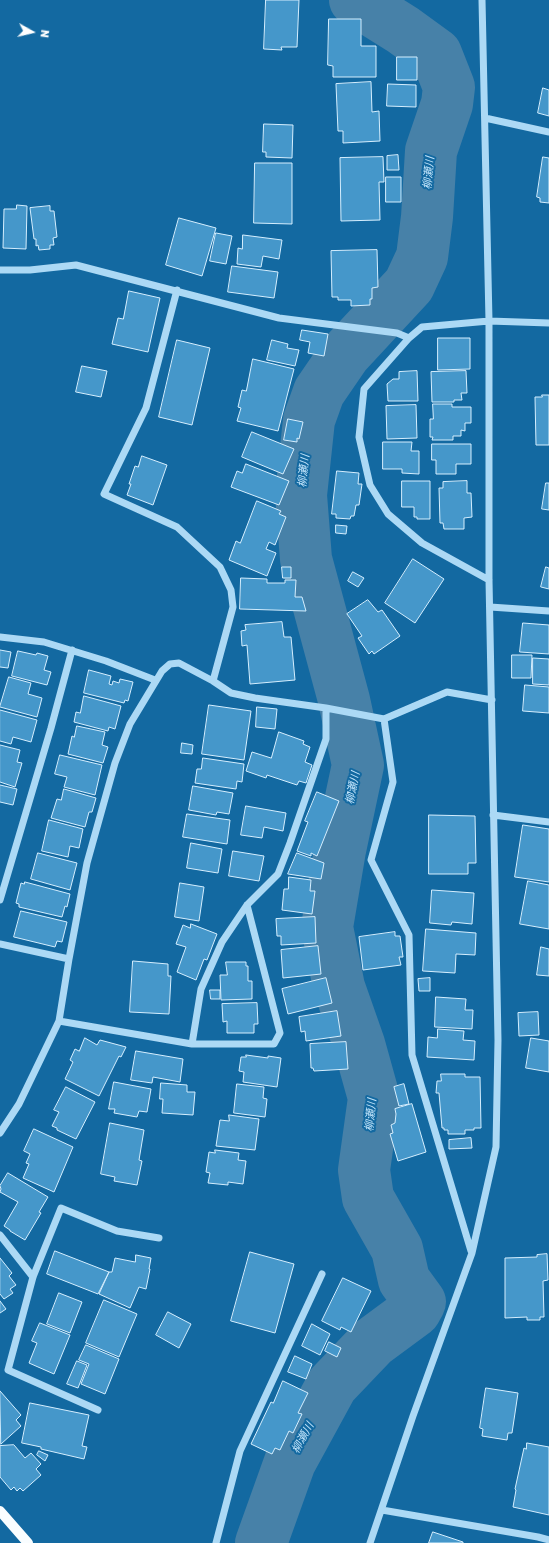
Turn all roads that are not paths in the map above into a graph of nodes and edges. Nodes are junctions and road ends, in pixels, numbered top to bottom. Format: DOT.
graph roads {
  1 [pos="482,0"];
  2 [pos="484,118"];
  3 [pos="549,132"];
  4 [pos="0,270"];
  5 [pos="176,290"];
  6 [pos="489,321"];
  7 [pos="549,323"];
  8 [pos="409,338"];
  9 [pos="489,580"];
  10 [pos="490,607"];
  11 [pos="549,611"];
  12 [pos="0,637"];
  13 [pos="72,650"];
  14 [pos="155,680"];
  15 [pos="212,681"];
  16 [pos="492,700"];
  17 [pos="326,708"];
  18 [pos="384,719"];
  19 [pos="493,814"];
  20 [pos="549,822"];
  21 [pos="0,900"];
  22 [pos="248,905"];
  23 [pos="0,944"];
  24 [pos="69,959"];
  25 [pos="59,1021"];
  26 [pos="192,1044"];
  27 [pos="0,1133"];
  28 [pos="0,1235"];
  29 [pos="159,1238"];
  30 [pos="472,1253"];
  31 [pos="322,1274"];
  32 [pos="33,1277"];
  33 [pos="98,1410"];
  34 [pos="382,1510"];
  35 [pos="0,1511"];
  36 [pos="537,1540"];
  37 [pos="549,1540"];
  38 [pos="28,1543"];
  39 [pos="216,1543"];
  40 [pos="370,1543"];
  1 -- 2 [label="street"];
  2 -- 3 [label="street"];
  2 -- 6 [label="street"];
  4 -- 5 [label="street"];
  5 -- 8 [label="street"];
  5 -- 15 [label="street"];
  6 -- 7 [label="street"];
  6 -- 8 [label="street"];
  6 -- 9 [label="street"];
  8 -- 9 [label="street"];
  9 -- 10 [label="street"];
  10 -- 11 [label="street"];
  10 -- 16 [label="street"];
  12 -- 13 [label="street"];
  13 -- 14 [label="street"];
  13 -- 21 [label="street"];
  14 -- 15 [label="street"];
  14 -- 24 [label="street"];
  15 -- 17 [label="street"];
  16 -- 18 [label="street"];
  16 -- 19 [label="street"];
  17 -- 18 [label="street"];
  17 -- 22 [label="street"];
  18 -- 30 [label="street"];
  19 -- 20 [label="street"];
  19 -- 30 [label="street"];
  22 -- 26 [label="street"];
  22 -- 26 [label="street"];
  23 -- 24 [label="street"];
  24 -- 25 [label="street"];
  25 -- 26 [label="street"];
  25 -- 27 [label="street"];
  28 -- 32 [label="street"];
  29 -- 32 [label="street"];
  30 -- 34 [label="street"];
  31 -- 39 [label="street"];
  32 -- 33 [label="street"];
  34 -- 36 [label="street"];
  34 -- 40 [label="street"];
  35 -- 38 [label="main road"];
  36 -- 37 [label="street"];
}
